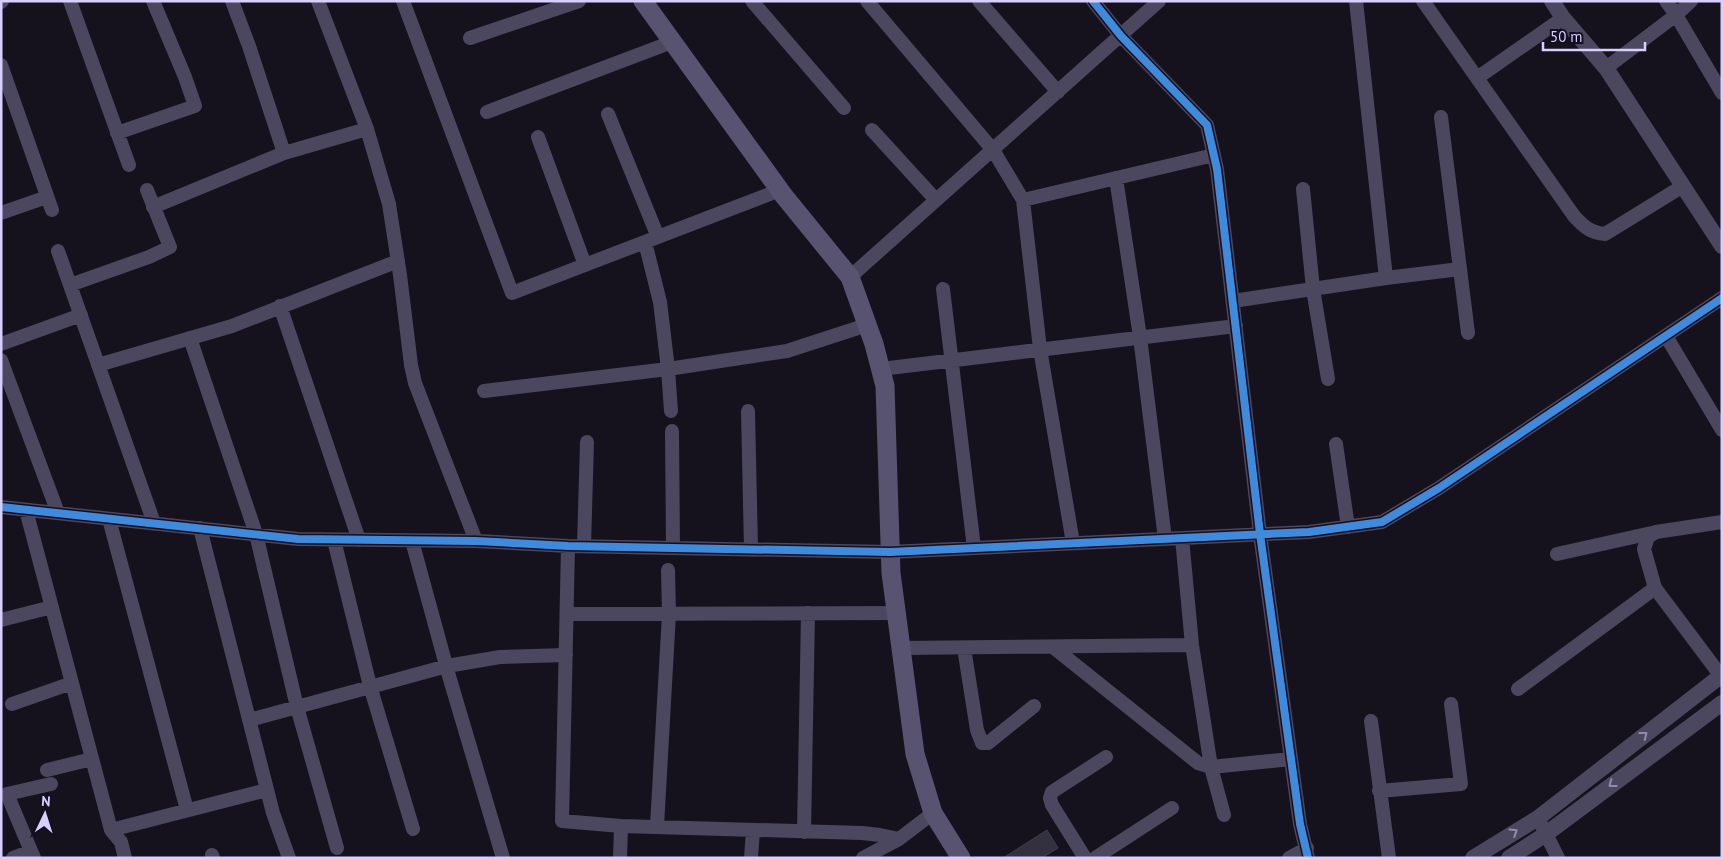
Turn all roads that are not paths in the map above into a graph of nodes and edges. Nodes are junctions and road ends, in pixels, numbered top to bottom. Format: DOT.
graph roads {
  1 [pos="70,1"];
  2 [pos="154,1"];
  3 [pos="232,1"];
  4 [pos="318,1"];
  5 [pos="403,1"];
  6 [pos="579,1"];
  7 [pos="643,1"];
  8 [pos="752,1"];
  9 [pos="867,1"];
  10 [pos="980,1"];
  11 [pos="1093,1"];
  12 [pos="1159,1"];
  13 [pos="1356,1"];
  14 [pos="1423,1"];
  15 [pos="1552,1"];
  16 [pos="1666,1"];
  17 [pos="1691,1"];
  18 [pos="1676,15"];
  19 [pos="1564,18"];
  20 [pos="1120,36"];
  21 [pos="470,38"];
  22 [pos="672,42"];
  23 [pos="1,65"];
  24 [pos="1606,68"];
  25 [pos="1477,78"];
  26 [pos="1058,92"];
  27 [pos="1722,92"];
  28 [pos="844,108"];
  29 [pos="487,112"];
  30 [pos="608,114"];
  31 [pos="1441,117"];
  32 [pos="367,129"];
  33 [pos="872,130"];
  34 [pos="117,133"];
  35 [pos="538,137"];
  36 [pos="993,150"];
  37 [pos="284,154"];
  38 [pos="1214,155"];
  39 [pos="128,165"];
  40 [pos="1116,178"];
  41 [pos="1683,186"];
  42 [pos="1303,189"];
  43 [pos="147,190"];
  44 [pos="780,190"];
  45 [pos="936,200"];
  46 [pos="1023,200"];
  47 [pos="154,207"];
  48 [pos="1,213"];
  49 [pos="651,240"];
  50 [pos="1722,246"];
  51 [pos="58,251"];
  52 [pos="398,261"];
  53 [pos="584,265"];
  54 [pos="1460,269"];
  55 [pos="850,277"];
  56 [pos="1386,278"];
  57 [pos="70,286"];
  58 [pos="943,288"];
  59 [pos="1313,289"];
  60 [pos="1722,298"];
  61 [pos="1233,301"];
  62 [pos="280,306"];
  63 [pos="80,315"];
  64 [pos="867,325"];
  65 [pos="1236,326"];
  66 [pos="1468,333"];
  67 [pos="1666,336"];
  68 [pos="1140,337"];
  69 [pos="190,338"];
  70 [pos="1,344"];
  71 [pos="1040,350"];
  72 [pos="1,360"];
  73 [pos="951,360"];
  74 [pos="98,365"];
  75 [pos="668,369"];
  76 [pos="881,369"];
  77 [pos="1328,379"];
  78 [pos="484,391"];
  79 [pos="671,411"];
  80 [pos="748,411"];
  81 [pos="1722,430"];
  82 [pos="672,431"];
  83 [pos="587,442"];
  84 [pos="1336,444"];
  85 [pos="1,507"];
  86 [pos="26,510"];
  87 [pos="58,513"];
  88 [pos="109,519"];
  89 [pos="1722,522"];
  90 [pos="154,523"];
  91 [pos="1348,526"];
  92 [pos="200,528"];
  93 [pos="1656,532"];
  94 [pos="256,534"];
  95 [pos="1260,534"];
  96 [pos="1182,538"];
  97 [pos="1165,539"];
  98 [pos="334,540"];
  99 [pos="359,540"];
  100 [pos="476,541"];
  101 [pos="412,542"];
  102 [pos="1073,543"];
  103 [pos="568,546"];
  104 [pos="584,546"];
  105 [pos="673,547"];
  106 [pos="974,548"];
  107 [pos="751,549"];
  108 [pos="890,552"];
  109 [pos="1557,554"];
  110 [pos="668,570"];
  111 [pos="1655,588"];
  112 [pos="52,607"];
  113 [pos="808,613"];
  114 [pos="897,613"];
  115 [pos="567,614"];
  116 [pos="669,614"];
  117 [pos="1,620"];
  118 [pos="1192,645"];
  119 [pos="1053,646"];
  120 [pos="902,648"];
  121 [pos="964,648"];
  122 [pos="566,655"];
  123 [pos="446,666"];
  124 [pos="1722,676"];
  125 [pos="72,682"];
  126 [pos="370,686"];
  127 [pos="1518,689"];
  128 [pos="1722,703"];
  129 [pos="12,704"];
  130 [pos="1451,704"];
  131 [pos="1034,706"];
  132 [pos="297,707"];
  133 [pos="249,720"];
  134 [pos="1371,721"];
  135 [pos="1106,757"];
  136 [pos="92,759"];
  137 [pos="1291,759"];
  138 [pos="1211,767"];
  139 [pos="267,790"];
  140 [pos="1379,791"];
  141 [pos="1172,808"];
  142 [pos="187,810"];
  143 [pos="933,813"];
  144 [pos="1224,815"];
  145 [pos="1538,818"];
  146 [pos="621,826"];
  147 [pos="657,826"];
  148 [pos="413,829"];
  149 [pos="111,830"];
  150 [pos="753,830"];
  151 [pos="804,832"];
  152 [pos="1546,834"];
  153 [pos="899,839"];
  154 [pos="337,848"];
  155 [pos="1307,853"];
  156 [pos="32,854"];
  157 [pos="13,858"];
  158 [pos="125,858"];
  159 [pos="289,858"];
  160 [pos="503,858"];
  161 [pos="620,858"];
  162 [pos="751,858"];
  163 [pos="863,858"];
  164 [pos="961,858"];
  165 [pos="1085,858"];
  166 [pos="1095,858"];
  167 [pos="1289,858"];
  168 [pos="1389,858"];
  169 [pos="1473,858"];
  170 [pos="1509,858"];
  171 [pos="1558,858"];
  1 -- 34 [label="street"];
  2 -- 34 [label="street"];
  3 -- 37 [label="street"];
  4 -- 32 [label="street"];
  5 -- 53 [label="street"];
  6 -- 21 [label="street"];
  7 -- 22 [label="main road"];
  8 -- 28 [label="street"];
  9 -- 36 [label="street"];
  10 -- 26 [label="street"];
  11 -- 20 [label="street"];
  12 -- 20 [label="street"];
  13 -- 56 [label="street"];
  14 -- 25 [label="street"];
  15 -- 19 [label="street"];
  16 -- 18 [label="street"];
  17 -- 18 [label="street"];
  18 -- 24 [label="street"];
  18 -- 27 [label="street"];
  19 -- 24 [label="street"];
  19 -- 25 [label="street"];
  20 -- 26 [label="street"];
  20 -- 38 [label="street"];
  22 -- 29 [label="street"];
  22 -- 44 [label="main road"];
  23 -- 48 [label="street"];
  24 -- 41 [label="street"];
  25 -- 41 [label="street"];
  26 -- 36 [label="street"];
  30 -- 49 [label="street"];
  31 -- 54 [label="street"];
  32 -- 37 [label="street"];
  32 -- 52 [label="street"];
  33 -- 45 [label="street"];
  34 -- 39 [label="street"];
  35 -- 53 [label="street"];
  36 -- 45 [label="street"];
  36 -- 46 [label="street"];
  37 -- 47 [label="street"];
  38 -- 40 [label="street"];
  38 -- 61 [label="street"];
  40 -- 46 [label="street"];
  40 -- 68 [label="street"];
  41 -- 50 [label="street"];
  42 -- 59 [label="street"];
  43 -- 47 [label="street"];
  44 -- 49 [label="street"];
  44 -- 55 [label="main road"];
  45 -- 55 [label="street"];
  46 -- 71 [label="street"];
  47 -- 57 [label="street"];
  49 -- 53 [label="street"];
  49 -- 75 [label="street"];
  51 -- 57 [label="street"];
  52 -- 62 [label="street"];
  52 -- 100 [label="street"];
  54 -- 56 [label="street"];
  54 -- 66 [label="street"];
  55 -- 64 [label="main road"];
  56 -- 59 [label="street"];
  57 -- 63 [label="street"];
  58 -- 73 [label="street"];
  59 -- 61 [label="street"];
  59 -- 77 [label="street"];
  60 -- 67 [label="street"];
  61 -- 65 [label="street"];
  62 -- 69 [label="street"];
  62 -- 99 [label="street"];
  63 -- 70 [label="street"];
  63 -- 74 [label="street"];
  64 -- 75 [label="street"];
  64 -- 76 [label="main road"];
  65 -- 68 [label="street"];
  65 -- 95 [label="street"];
  67 -- 81 [label="street"];
  67 -- 91 [label="street"];
  68 -- 71 [label="street"];
  68 -- 97 [label="street"];
  69 -- 74 [label="street"];
  69 -- 94 [label="street"];
  71 -- 73 [label="street"];
  71 -- 102 [label="street"];
  72 -- 87 [label="street"];
  73 -- 76 [label="street"];
  73 -- 106 [label="street"];
  74 -- 90 [label="street"];
  75 -- 78 [label="street"];
  75 -- 79 [label="street"];
  76 -- 108 [label="main road"];
  80 -- 107 [label="street"];
  82 -- 105 [label="street"];
  83 -- 104 [label="street"];
  84 -- 91 [label="street"];
  85 -- 86 [label="street"];
  86 -- 87 [label="street"];
  86 -- 112 [label="street"];
  87 -- 88 [label="street"];
  88 -- 90 [label="street"];
  88 -- 142 [label="street"];
  89 -- 93 [label="street"];
  90 -- 92 [label="street"];
  91 -- 95 [label="street"];
  92 -- 94 [label="street"];
  92 -- 133 [label="street"];
  93 -- 109 [label="street"];
  93 -- 111 [label="street"];
  94 -- 98 [label="street"];
  94 -- 132 [label="street"];
  95 -- 96 [label="street"];
  95 -- 137 [label="street"];
  96 -- 97 [label="street"];
  96 -- 118 [label="street"];
  97 -- 102 [label="street"];
  98 -- 99 [label="street"];
  98 -- 126 [label="street"];
  99 -- 101 [label="street"];
  100 -- 101 [label="street"];
  100 -- 103 [label="street"];
  101 -- 123 [label="street"];
  102 -- 106 [label="street"];
  103 -- 104 [label="street"];
  103 -- 115 [label="street"];
  104 -- 105 [label="street"];
  105 -- 107 [label="street"];
  106 -- 108 [label="street"];
  107 -- 108 [label="street"];
  108 -- 114 [label="main road"];
  110 -- 116 [label="street"];
  111 -- 124 [label="street"];
  111 -- 127 [label="street"];
  112 -- 117 [label="street"];
  112 -- 125 [label="street"];
  113 -- 114 [label="street"];
  113 -- 116 [label="street"];
  113 -- 151 [label="street"];
  114 -- 120 [label="main road"];
  115 -- 116 [label="street"];
  115 -- 122 [label="street"];
  116 -- 147 [label="street"];
  118 -- 119 [label="street"];
  118 -- 138 [label="street"];
  119 -- 121 [label="street"];
  119 -- 138 [label="street"];
  120 -- 121 [label="street"];
  120 -- 143 [label="main road"];
  121 -- 131 [label="street"];
  122 -- 123 [label="street"];
  122 -- 146 [label="street"];
  123 -- 126 [label="street"];
  123 -- 160 [label="street"];
  145 -- 124 [label="street, one-way"];
  125 -- 129 [label="street"];
  125 -- 136 [label="street"];
  126 -- 132 [label="street"];
  126 -- 148 [label="street"];
  128 -- 152 [label="street, one-way"];
  130 -- 140 [label="street"];
  132 -- 133 [label="street"];
  132 -- 154 [label="street"];
  133 -- 139 [label="street"];
  134 -- 140 [label="street"];
  135 -- 165 [label="street"];
  136 -- 149 [label="street"];
  136 -- 156 [label="street"];
  137 -- 138 [label="street"];
  137 -- 155 [label="street"];
  138 -- 144 [label="street"];
  139 -- 142 [label="street"];
  139 -- 159 [label="street"];
  140 -- 168 [label="street"];
  141 -- 166 [label="street"];
  142 -- 149 [label="street"];
  143 -- 153 [label="street"];
  143 -- 164 [label="main road"];
  145 -- 152 [label="street"];
  169 -- 145 [label="street, one-way"];
  146 -- 147 [label="street"];
  146 -- 161 [label="street"];
  147 -- 150 [label="street"];
  149 -- 158 [label="street"];
  150 -- 151 [label="street"];
  150 -- 162 [label="street"];
  151 -- 153 [label="street"];
  152 -- 170 [label="street"];
  152 -- 171 [label="street"];
  153 -- 163 [label="street"];
  155 -- 167 [label="street"];
  156 -- 157 [label="street"];
}
